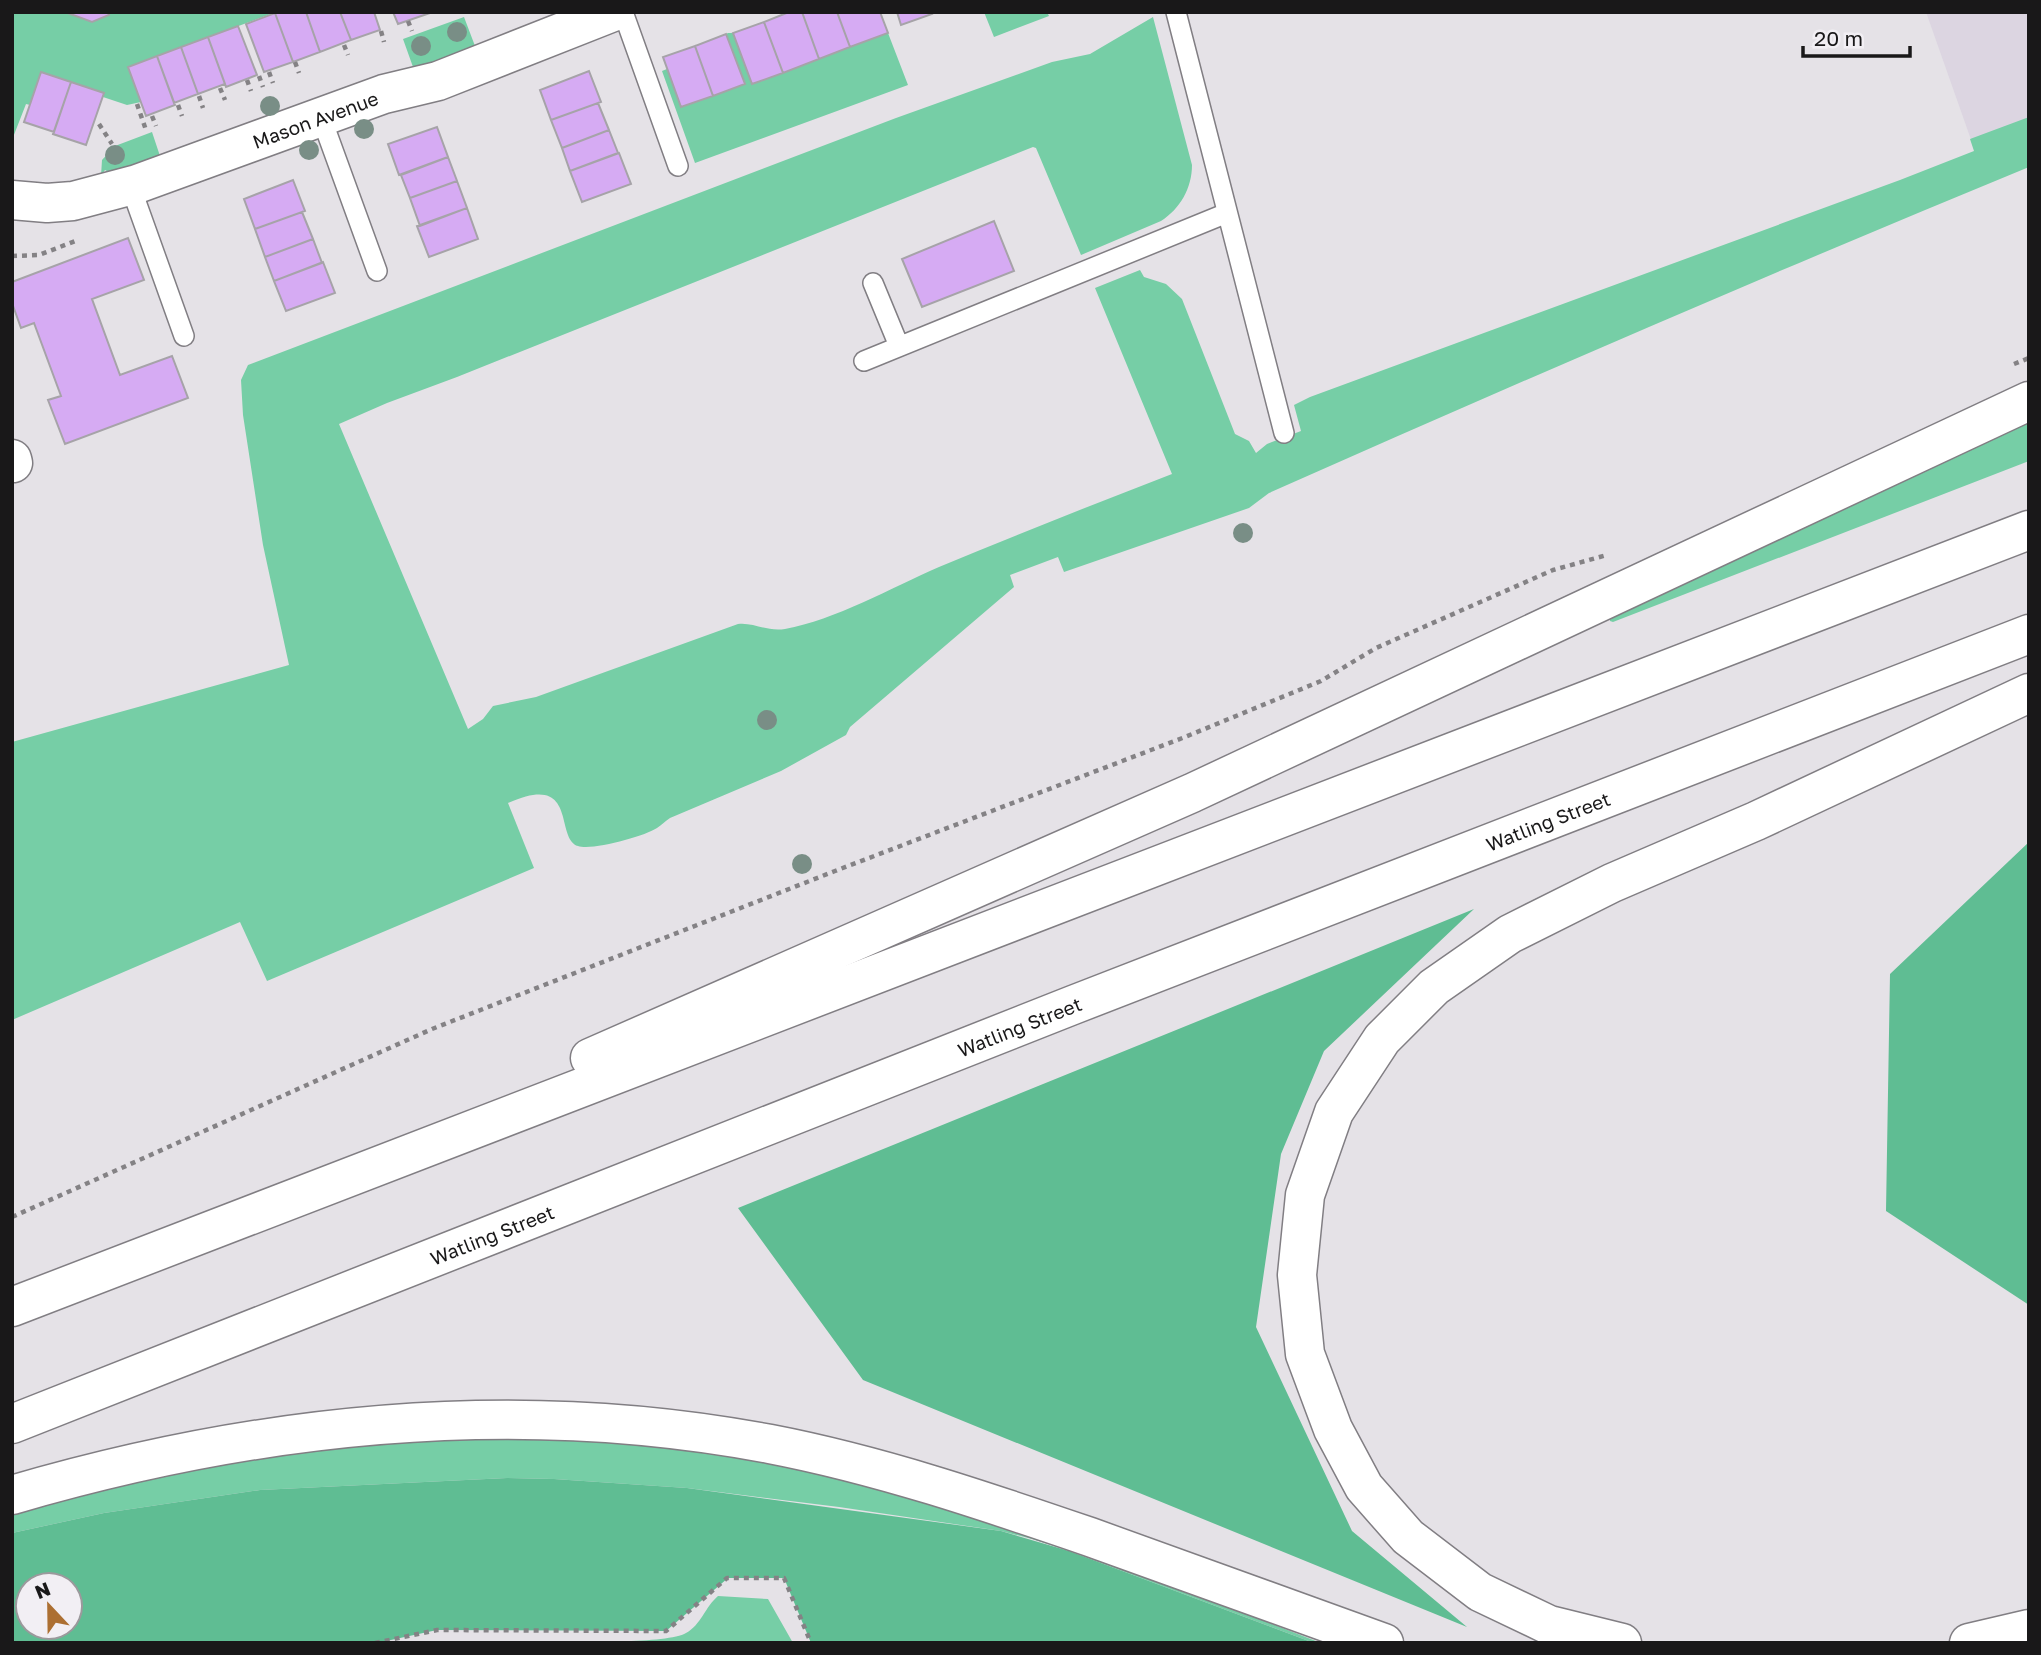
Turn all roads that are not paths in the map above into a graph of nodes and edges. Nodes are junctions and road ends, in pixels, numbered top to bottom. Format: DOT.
graph roads {
  1 [pos="613,12"];
  2 [pos="622,12"];
  3 [pos="1176,12"];
  4 [pos="321,117"];
  5 [pos="678,166"];
  6 [pos="130,185"];
  7 [pos="12,200"];
  8 [pos="1227,213"];
  9 [pos="377,271"];
  10 [pos="873,283"];
  11 [pos="184,336"];
  12 [pos="899,346"];
  13 [pos="864,361"];
  14 [pos="2029,401"];
  15 [pos="1283,433"];
  16 [pos="2029,530"];
  17 [pos="2029,634"];
  18 [pos="2029,693"];
  19 [pos="124,1264"];
  20 [pos="12,1307"];
  21 [pos="12,1424"];
  22 [pos="12,1494"];
  23 [pos="2029,1629"];
  24 [pos="1384,1643"];
  25 [pos="1622,1643"];
  26 [pos="1969,1643"];
  1 -- 4 [label="main road, Mason Avenue"];
  2 -- 5 [label="lane"];
  3 -- 8 [label="lane"];
  4 -- 6 [label="main road, Mason Avenue"];
  4 -- 9 [label="lane"];
  6 -- 7 [label="main road, Mason Avenue"];
  6 -- 11 [label="lane"];
  8 -- 12 [label="lane"];
  8 -- 15 [label="lane"];
  10 -- 12 [label="lane"];
  12 -- 13 [label="lane"];
  14 -- 19 [label="main road"];
  16 -- 19 [label="main road"];
  17 -- 21 [label="main road, Watling Street"];
  18 -- 25 [label="main road"];
  19 -- 20 [label="main road"];
  22 -- 24 [label="main road"];
  23 -- 26 [label="main road"];
}
